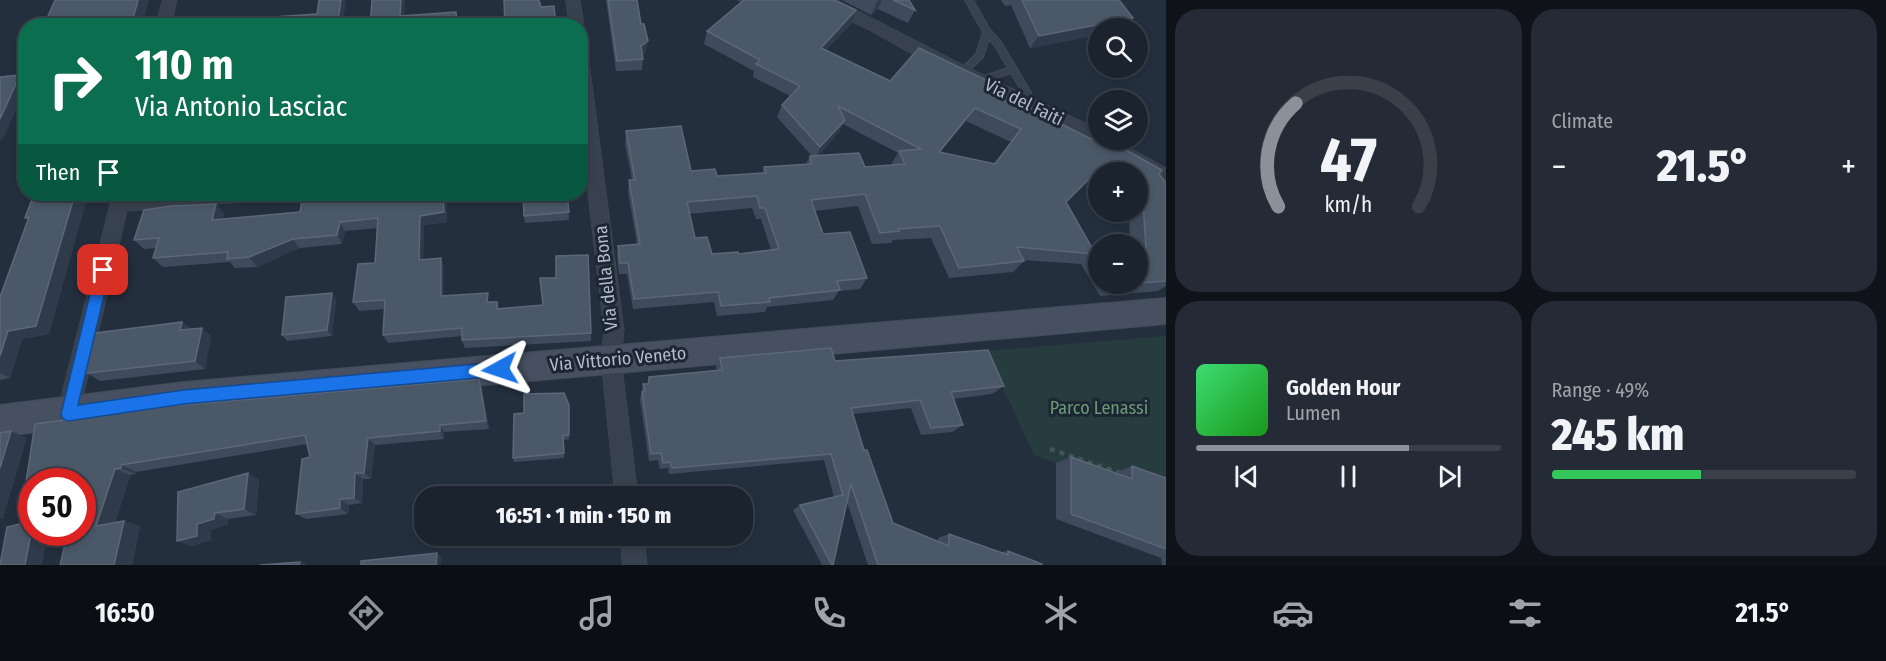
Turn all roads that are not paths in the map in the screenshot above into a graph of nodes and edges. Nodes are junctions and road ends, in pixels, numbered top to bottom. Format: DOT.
graph roads {
  1 [pos="170,0"];
  2 [pos="573,0"];
  3 [pos="822,0"];
  4 [pos="969,0"];
  5 [pos="165,18"];
  6 [pos="576,18"];
  7 [pos="987,32"];
  8 [pos="1013,69"];
  9 [pos="970,77"];
  10 [pos="1036,108"];
  11 [pos="1088,133"];
  12 [pos="1118,150"];
  13 [pos="588,173"];
  14 [pos="1166,179"];
  15 [pos="120,201"];
  16 [pos="1166,311"];
  17 [pos="611,359"];
  18 [pos="68,414"];
  19 [pos="0,421"];
  20 [pos="626,486"];
  21 [pos="633,546"];
  22 [pos="636,565"];
  1 -- 5 [label="street"];
  2 -- 6 [label="street"];
  3 -- 9 [label="street, Via del Faiti"];
  4 -- 7 [label="lane"];
  7 -- 8 [label="lane"];
  7 -- 9 [label="lane"];
  8 -- 9 [label="lane"];
  8 -- 10 [label="lane"];
  9 -- 10 [label="street, Via del Faiti"];
  10 -- 11 [label="street, Via del Faiti"];
  12 -- 14 [label="street, Via del Faiti"];
  13 -- 17 [label="street, Via della Bona"];
  15 -- 18 [label="street"];
  16 -- 17 [label="main road, Via Vittorio Veneto"];
  17 -- 18 [label="main road, Via Vittorio Veneto"];
  17 -- 20 [label="street, Via della Bona"];
  18 -- 19 [label="main road, Via Vittorio Veneto"];
  21 -- 22 [label="street"];
}
